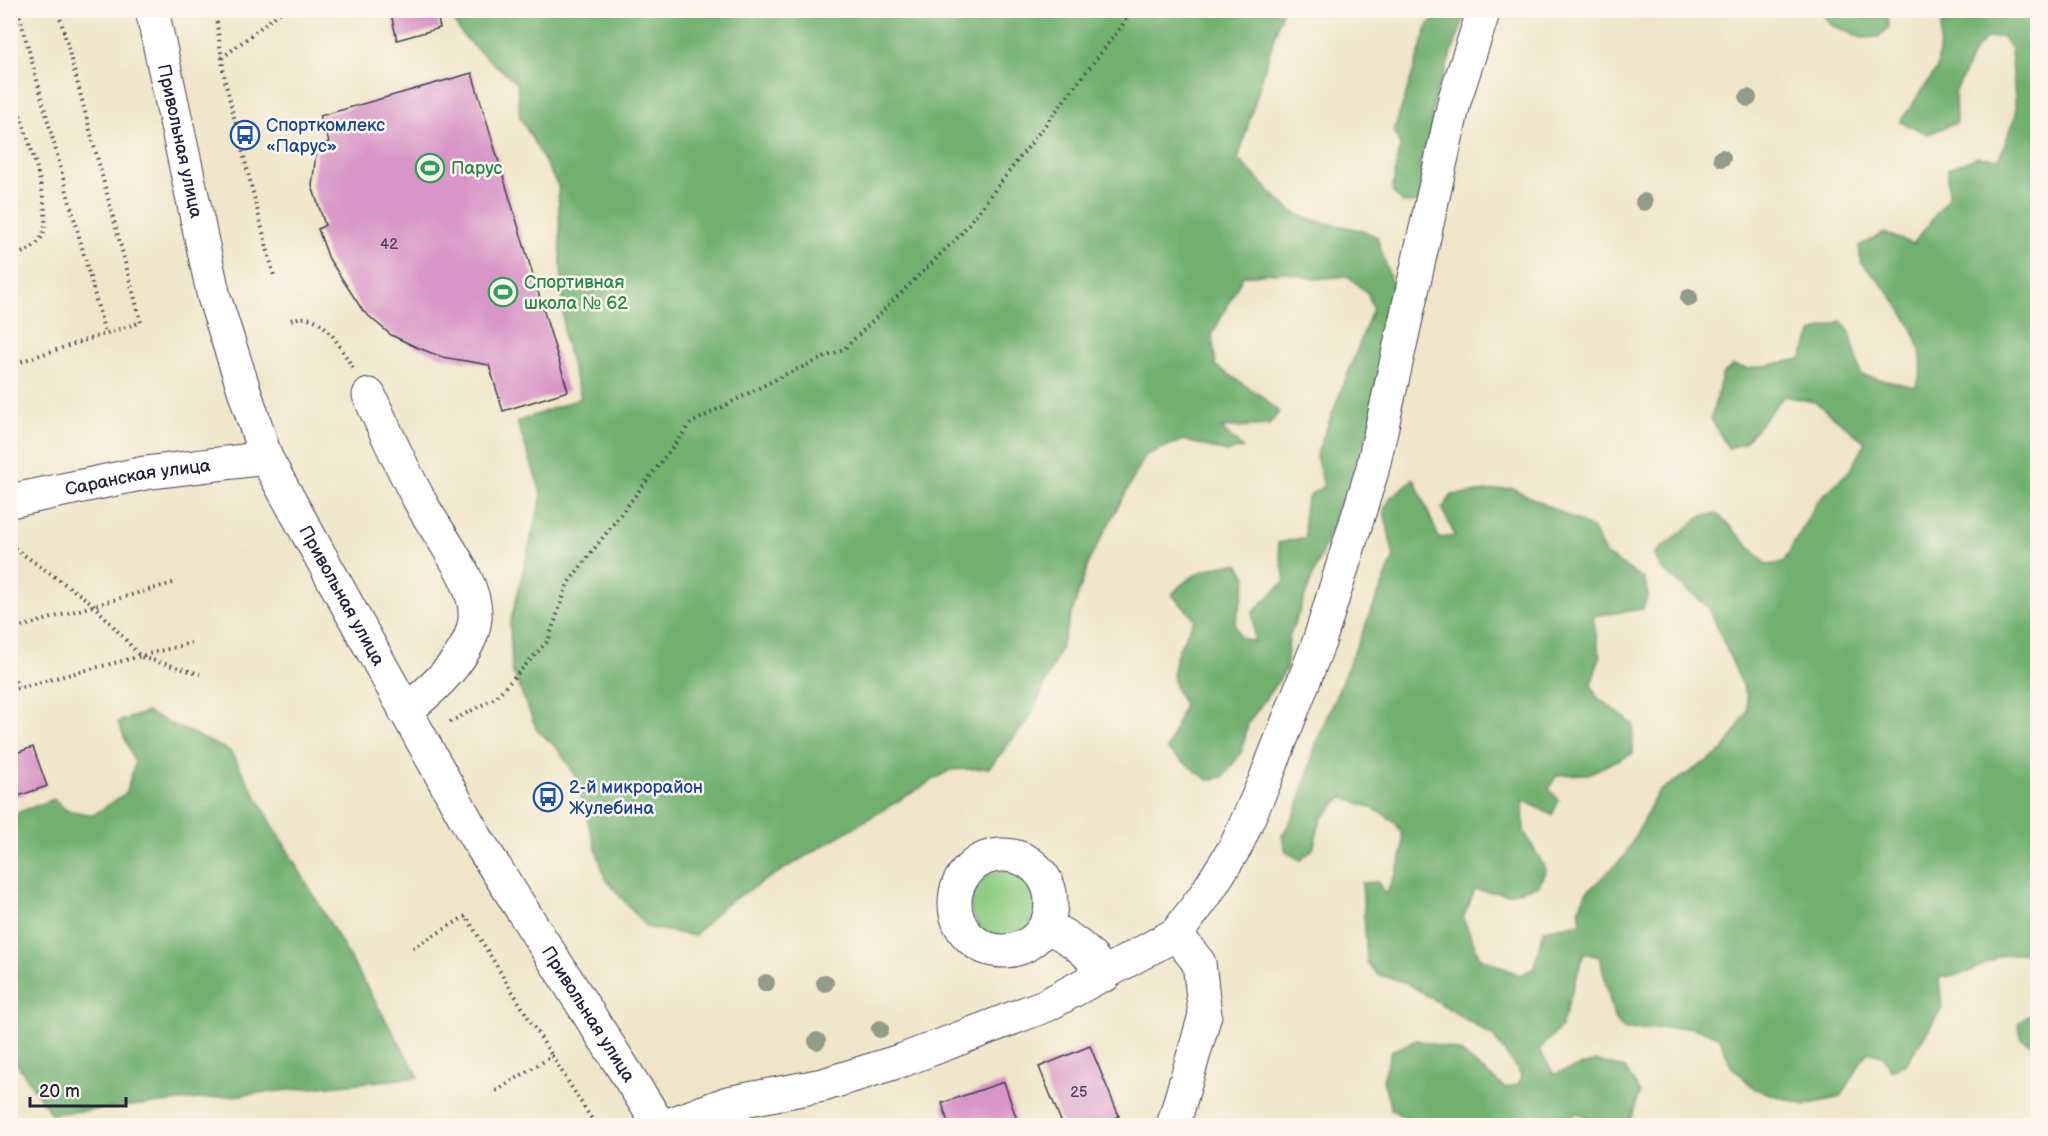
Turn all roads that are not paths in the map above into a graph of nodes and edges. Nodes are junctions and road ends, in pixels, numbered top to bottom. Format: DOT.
graph roads {
  1 [pos="152,10"];
  2 [pos="1484,10"];
  3 [pos="369,396"];
  4 [pos="266,458"];
  5 [pos="10,501"];
  6 [pos="412,724"];
  7 [pos="1046,926"];
  8 [pos="1176,934"];
  9 [pos="1105,975"];
  10 [pos="660,1125"];
  11 [pos="666,1125"];
  12 [pos="1173,1125"];
  1 -- 4 [label="street, Привольная улица"];
  2 -- 8 [label="street"];
  3 -- 6 [label="street"];
  4 -- 5 [label="street, Саранская улица"];
  4 -- 6 [label="street, Привольная улица"];
  6 -- 10 [label="street, Привольная улица"];
  7 -- 9 [label="street"];
  8 -- 9 [label="street"];
  8 -- 12 [label="street"];
  9 -- 11 [label="street"];
}
